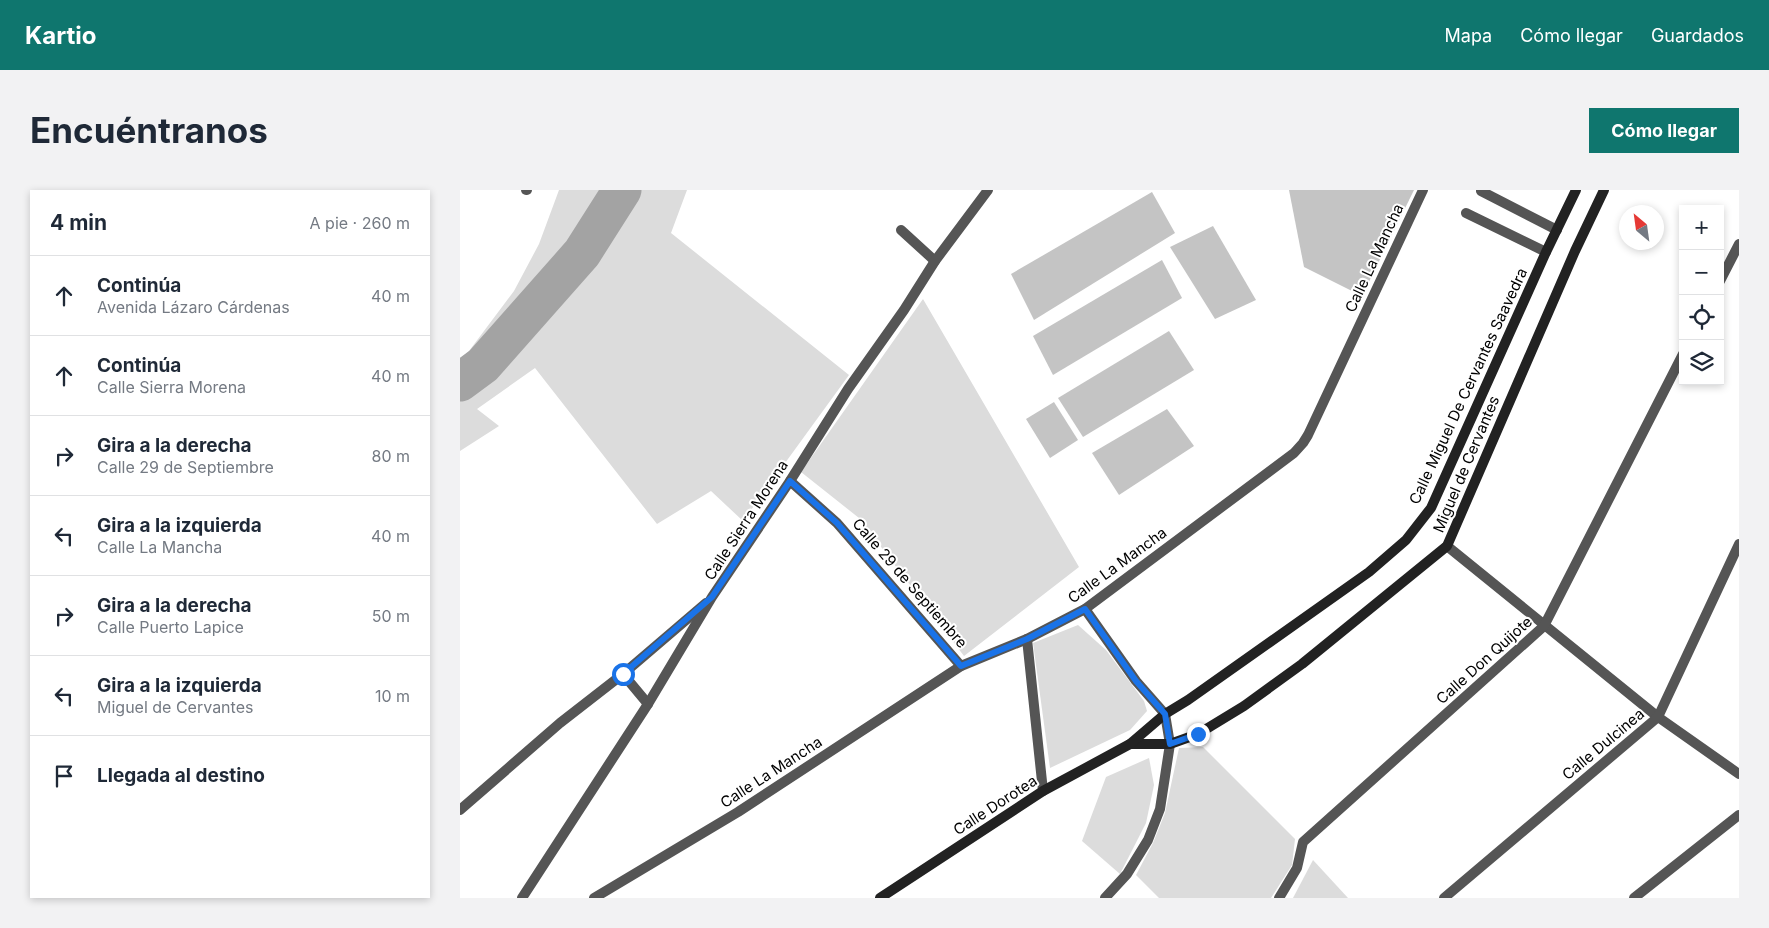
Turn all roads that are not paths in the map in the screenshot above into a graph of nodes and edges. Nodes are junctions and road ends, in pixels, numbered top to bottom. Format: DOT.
graph roads {
  1 [pos="988,190"];
  2 [pos="1423,190"];
  3 [pos="1576,190"];
  4 [pos="1604,190"];
  5 [pos="1481,191"];
  6 [pos="1466,213"];
  7 [pos="900,230"];
  8 [pos="1557,230"];
  9 [pos="1739,244"];
  10 [pos="1546,252"];
  11 [pos="935,261"];
  12 [pos="1724,273"];
  13 [pos="1679,362"];
  14 [pos="790,481"];
  15 [pos="1739,544"];
  16 [pos="1447,546"];
  17 [pos="712,597"];
  18 [pos="1085,609"];
  19 [pos="1544,626"];
  20 [pos="1027,639"];
  21 [pos="961,666"];
  22 [pos="623,674"];
  23 [pos="648,704"];
  24 [pos="1165,714"];
  25 [pos="1658,716"];
  26 [pos="1130,744"];
  27 [pos="1170,744"];
  28 [pos="1739,774"];
  29 [pos="1044,791"];
  30 [pos="460,810"];
  31 [pos="1739,815"];
  32 [pos="522,898"];
  33 [pos="594,898"];
  34 [pos="880,898"];
  35 [pos="1105,898"];
  36 [pos="1279,898"];
  37 [pos="1444,898"];
  38 [pos="1634,898"];
  1 -- 11 [label="street, Calle Sierra Morena"];
  2 -- 18 [label="street, Calle La Mancha"];
  3 -- 8 [label="main road, Calle Miguel De Cervantes Saavedra"];
  4 -- 16 [label="main road, Miguel de Cervantes"];
  5 -- 8 [label="street"];
  6 -- 10 [label="street"];
  7 -- 11 [label="street"];
  8 -- 10 [label="main road, Calle Miguel De Cervantes Saavedra"];
  9 -- 12 [label="street"];
  10 -- 24 [label="main road, Calle Miguel De Cervantes Saavedra"];
  11 -- 14 [label="street, Calle Sierra Morena"];
  13 -- 19 [label="street, Calle Don Quijote"];
  14 -- 17 [label="street, Calle Sierra Morena"];
  14 -- 21 [label="street, Calle 29 de Septiembre"];
  15 -- 25 [label="street, Calle Dulcinea"];
  16 -- 19 [label="street"];
  16 -- 27 [label="main road, Miguel de Cervantes"];
  17 -- 22 [label="street"];
  17 -- 23 [label="street, Calle Sierra Morena"];
  18 -- 20 [label="street, Calle La Mancha"];
  18 -- 24 [label="street"];
  19 -- 25 [label="street"];
  19 -- 36 [label="street, Calle Don Quijote"];
  20 -- 21 [label="street, Calle La Mancha"];
  20 -- 29 [label="street"];
  21 -- 33 [label="street, Calle La Mancha"];
  22 -- 23 [label="street"];
  22 -- 30 [label="street"];
  23 -- 32 [label="street, Calle Sierra Morena"];
  24 -- 26 [label="main road, Calle Dorotea"];
  24 -- 27 [label="street"];
  25 -- 28 [label="street"];
  25 -- 37 [label="street, Calle Dulcinea"];
  26 -- 27 [label="main road, Calle Dorotea"];
  26 -- 29 [label="main road, Calle Dorotea"];
  27 -- 35 [label="street"];
  29 -- 34 [label="main road, Calle Dorotea"];
  31 -- 38 [label="street"];
}
